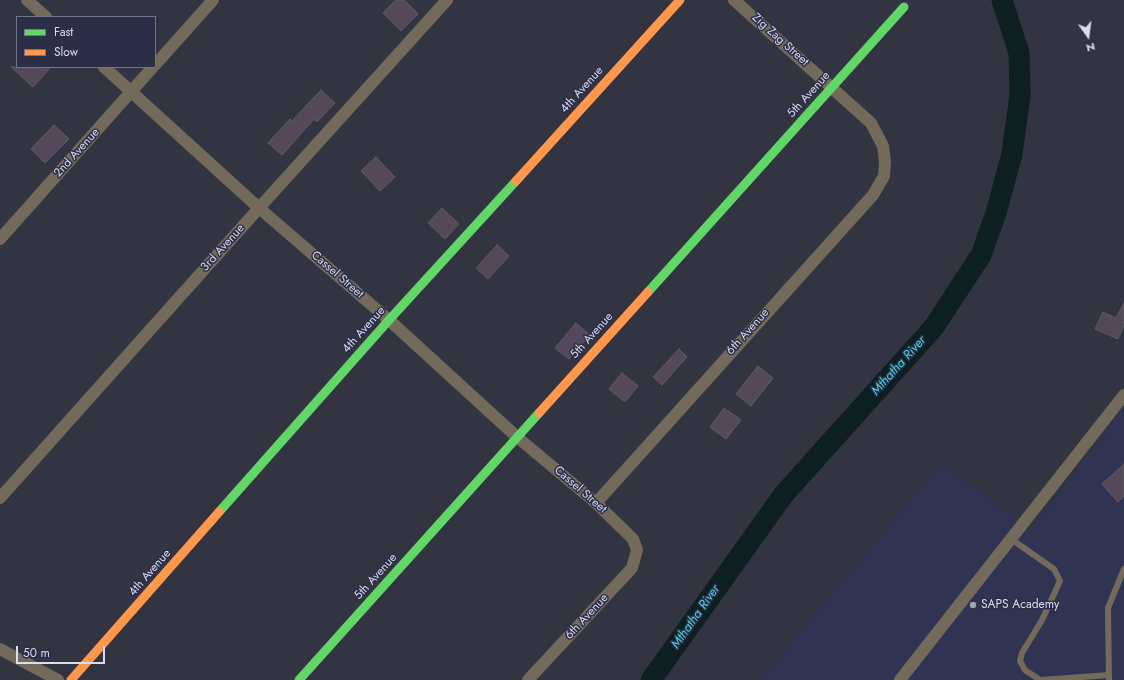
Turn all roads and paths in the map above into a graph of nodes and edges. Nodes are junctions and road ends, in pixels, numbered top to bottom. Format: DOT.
graph roads {
  1 [pos="27,0"];
  2 [pos="213,0"];
  3 [pos="447,0"];
  4 [pos="680,0"];
  5 [pos="734,0"];
  6 [pos="904,7"];
  7 [pos="45,16"];
  8 [pos="156,64"];
  9 [pos="105,68"];
  10 [pos="152,68"];
  11 [pos="832,88"];
  12 [pos="132,91"];
  13 [pos="884,153"];
  14 [pos="259,208"];
  15 [pos="0,239"];
  16 [pos="389,320"];
  17 [pos="1124,396"];
  18 [pos="517,437"];
  19 [pos="0,498"];
  20 [pos="596,503"];
  21 [pos="1011,539"];
  22 [pos="637,550"];
  23 [pos="1124,570"];
  24 [pos="0,649"];
  25 [pos="1109,677"];
  26 [pos="58,680"];
  27 [pos="71,680"];
  28 [pos="299,680"];
  29 [pos="528,680"];
  30 [pos="900,680"];
  31 [pos="1048,680"];
  1 -- 7 [label="street"];
  2 -- 8 [label="street, 2nd Avenue"];
  3 -- 14 [label="street, 3rd Avenue"];
  4 -- 16 [label="street, 4th Avenue"];
  5 -- 11 [label="street, Zig Zag Street"];
  6 -- 11 [label="street, 5th Avenue"];
  9 -- 12 [label="street, Cassel Street"];
  10 -- 12 [label="street, 2nd Avenue"];
  11 -- 13 [label="street, Zig Zag Street"];
  11 -- 18 [label="street, 5th Avenue"];
  12 -- 14 [label="street, Cassel Street"];
  12 -- 15 [label="street, 2nd Avenue"];
  13 -- 20 [label="street, 6th Avenue"];
  14 -- 16 [label="street, Cassel Street"];
  14 -- 19 [label="street, 3rd Avenue"];
  16 -- 18 [label="street, Cassel Street"];
  16 -- 27 [label="street, 4th Avenue"];
  17 -- 21 [label="street"];
  18 -- 20 [label="street, Cassel Street"];
  18 -- 28 [label="street, 5th Avenue"];
  20 -- 22 [label="street, Cassel Street"];
  21 -- 30 [label="street"];
  21 -- 31 [label="lane"];
  22 -- 29 [label="street, 6th Avenue"];
  23 -- 25 [label="lane"];
  24 -- 26 [label="street"];
  25 -- 31 [label="lane"];
}
